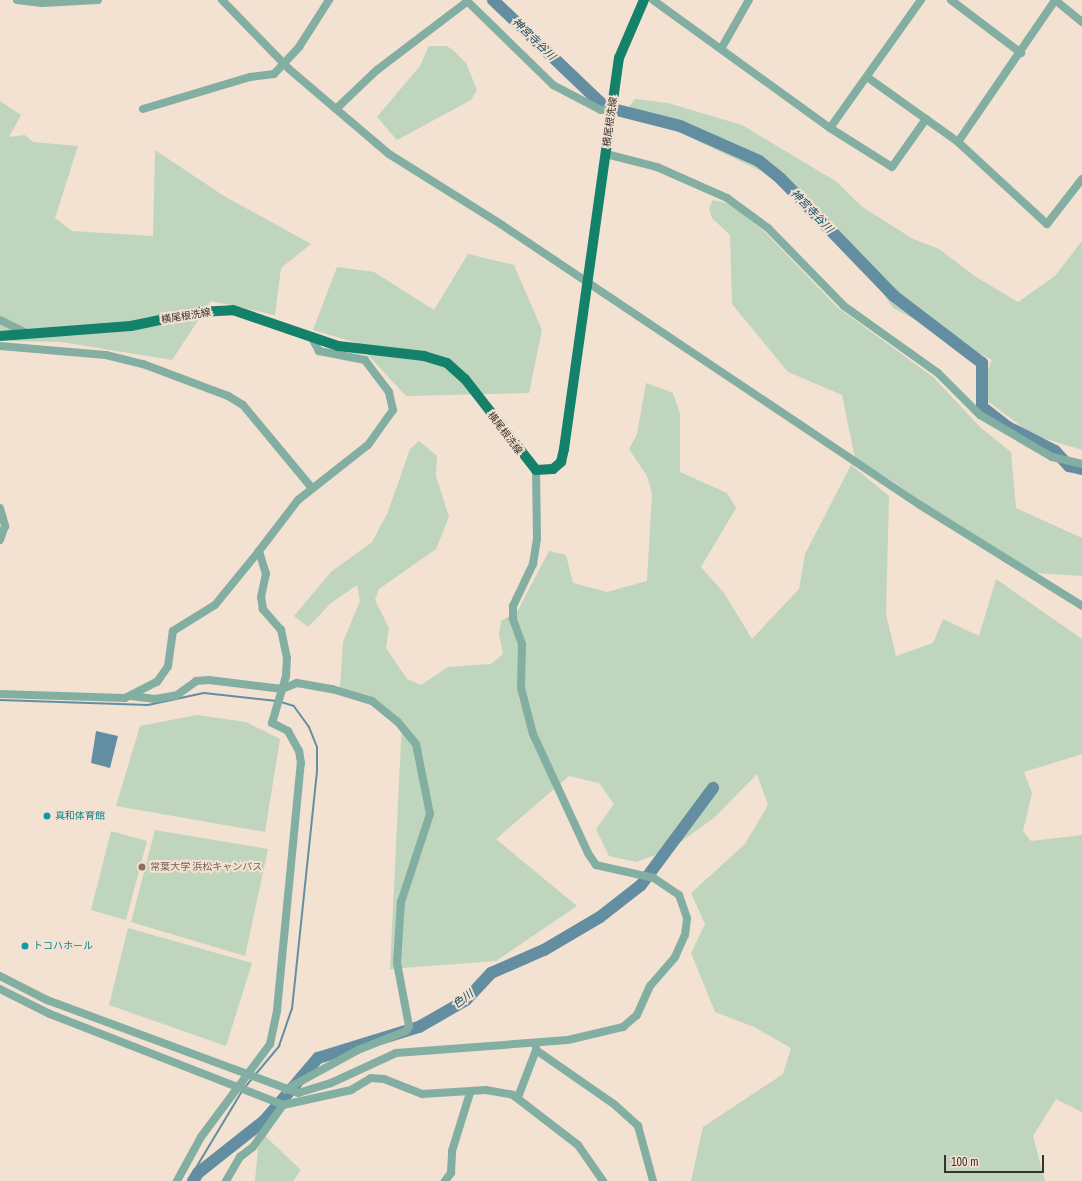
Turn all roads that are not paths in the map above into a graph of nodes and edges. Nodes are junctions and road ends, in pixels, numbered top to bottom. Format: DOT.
graph roads {
  1 [pos="17,0"];
  2 [pos="98,0"];
  3 [pos="222,0"];
  4 [pos="329,0"];
  5 [pos="644,0"];
  6 [pos="653,0"];
  7 [pos="749,0"];
  8 [pos="921,0"];
  9 [pos="951,0"];
  10 [pos="467,1"];
  11 [pos="1055,1"];
  12 [pos="1082,22"];
  13 [pos="721,49"];
  14 [pos="1021,53"];
  15 [pos="285,64"];
  16 [pos="866,77"];
  17 [pos="613,108"];
  18 [pos="143,109"];
  19 [pos="336,109"];
  20 [pos="926,119"];
  21 [pos="830,128"];
  22 [pos="958,142"];
  23 [pos="606,154"];
  24 [pos="1082,179"];
  25 [pos="586,283"];
  26 [pos="0,320"];
  27 [pos="25,332"];
  28 [pos="0,336"];
  29 [pos="312,338"];
  30 [pos="0,346"];
  31 [pos="1082,464"];
  32 [pos="536,470"];
  33 [pos="312,488"];
  34 [pos="0,508"];
  35 [pos="0,540"];
  36 [pos="259,552"];
  37 [pos="1082,606"];
  38 [pos="282,689"];
  39 [pos="0,694"];
  40 [pos="131,696"];
  41 [pos="0,976"];
  42 [pos="0,989"];
  43 [pos="536,1047"];
  44 [pos="246,1076"];
  45 [pos="238,1087"];
  46 [pos="285,1090"];
  47 [pos="470,1093"];
  48 [pos="518,1097"];
  49 [pos="283,1105"];
  50 [pos="177,1181"];
  51 [pos="226,1181"];
  52 [pos="445,1181"];
  53 [pos="603,1181"];
  54 [pos="653,1181"];
  1 -- 2 [label="street"];
  3 -- 15 [label="street"];
  4 -- 15 [label="street"];
  5 -- 17 [label="main road, 横尾根洗線"];
  6 -- 13 [label="street"];
  7 -- 13 [label="street"];
  8 -- 16 [label="street"];
  9 -- 14 [label="street"];
  10 -- 17 [label="street"];
  10 -- 19 [label="street"];
  11 -- 12 [label="street"];
  11 -- 14 [label="street"];
  13 -- 21 [label="street"];
  14 -- 22 [label="street"];
  15 -- 18 [label="street"];
  15 -- 19 [label="street"];
  16 -- 20 [label="street"];
  16 -- 21 [label="street"];
  17 -- 23 [label="main road, 横尾根洗線"];
  19 -- 25 [label="street"];
  20 -- 21 [label="street"];
  20 -- 22 [label="street"];
  22 -- 24 [label="street"];
  23 -- 25 [label="main road, 横尾根洗線"];
  23 -- 31 [label="street"];
  25 -- 32 [label="main road, 横尾根洗線"];
  25 -- 37 [label="street"];
  26 -- 27 [label="street"];
  27 -- 28 [label="main road, 横尾根洗線"];
  27 -- 29 [label="main road, 横尾根洗線"];
  29 -- 32 [label="main road, 横尾根洗線"];
  29 -- 33 [label="street"];
  30 -- 33 [label="street"];
  32 -- 43 [label="street"];
  33 -- 36 [label="street"];
  34 -- 35 [label="street"];
  36 -- 38 [label="street"];
  36 -- 40 [label="street"];
  38 -- 40 [label="street"];
  38 -- 44 [label="street"];
  38 -- 46 [label="street"];
  39 -- 40 [label="street"];
  41 -- 44 [label="street"];
  42 -- 45 [label="street"];
  43 -- 46 [label="street"];
  43 -- 48 [label="street"];
  43 -- 54 [label="street"];
  44 -- 45 [label="street"];
  44 -- 46 [label="street"];
  45 -- 49 [label="street"];
  45 -- 50 [label="street"];
  47 -- 48 [label="street"];
  47 -- 49 [label="street"];
  47 -- 52 [label="street"];
  48 -- 53 [label="street"];
  49 -- 51 [label="street"];
}
